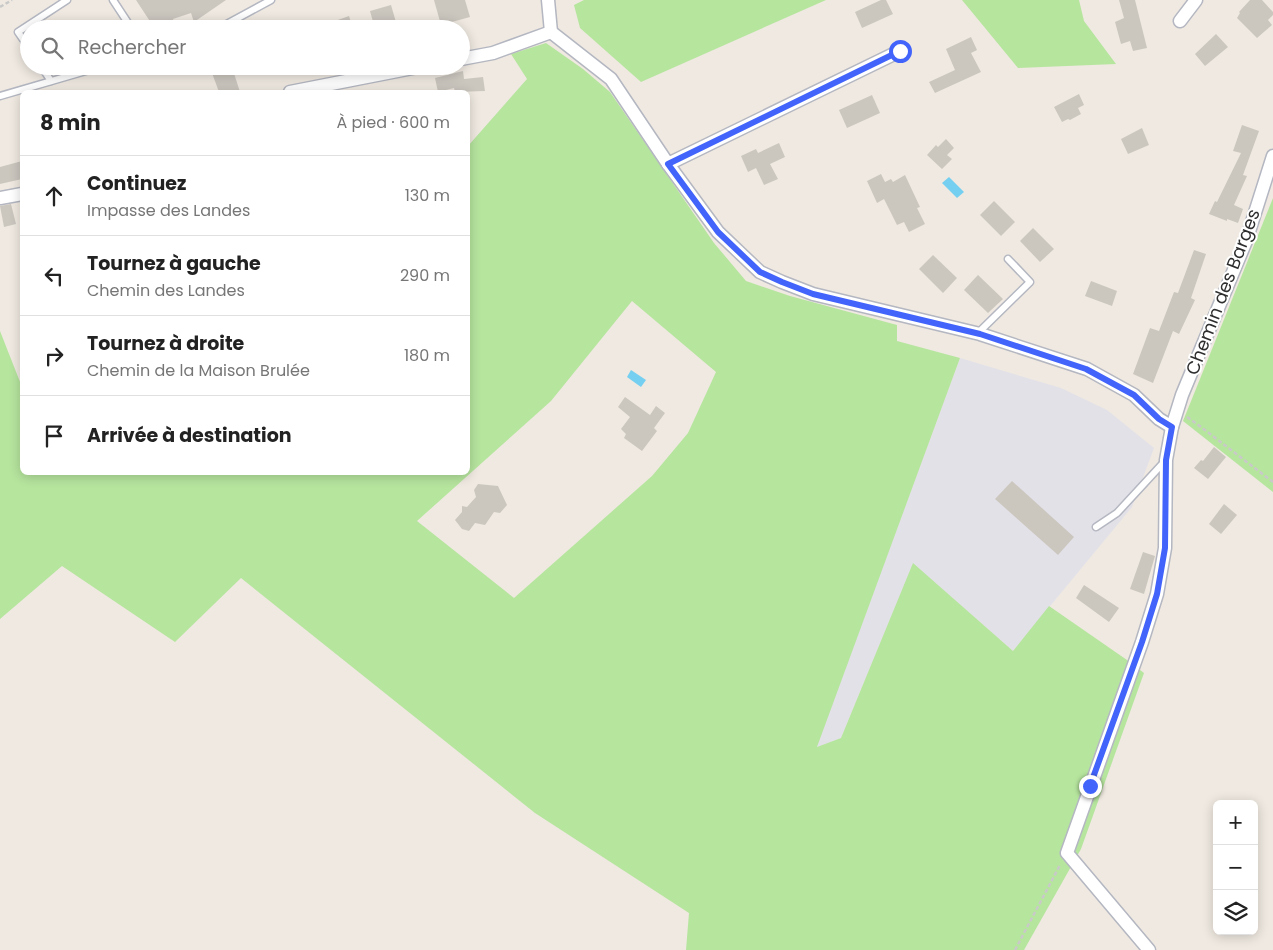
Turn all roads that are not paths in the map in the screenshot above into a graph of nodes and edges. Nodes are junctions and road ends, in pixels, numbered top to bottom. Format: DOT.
graph roads {
  1 [pos="67,0"];
  2 [pos="113,0"];
  3 [pos="271,0"];
  4 [pos="548,0"];
  5 [pos="1196,0"];
  6 [pos="36,20"];
  7 [pos="126,20"];
  8 [pos="234,20"];
  9 [pos="1180,21"];
  10 [pos="551,32"];
  11 [pos="900,51"];
  12 [pos="470,57"];
  13 [pos="47,75"];
  14 [pos="71,75"];
  15 [pos="377,75"];
  16 [pos="51,81"];
  17 [pos="20,90"];
  18 [pos="20,90"];
  19 [pos="300,90"];
  20 [pos="0,96"];
  21 [pos="1273,156"];
  22 [pos="668,164"];
  23 [pos="20,194"];
  24 [pos="0,198"];
  25 [pos="1008,259"];
  26 [pos="977,333"];
  27 [pos="1172,427"];
  28 [pos="1166,460"];
  29 [pos="1096,527"];
  30 [pos="1149,950"];
  1 -- 6 [label="lane"];
  2 -- 7 [label="lane"];
  3 -- 8 [label="lane"];
  4 -- 10 [label="street"];
  5 -- 9 [label="street"];
  10 -- 12 [label="street"];
  10 -- 22 [label="street"];
  11 -- 22 [label="street"];
  13 -- 16 [label="lane"];
  14 -- 16 [label="lane"];
  15 -- 19 [label="street"];
  16 -- 17 [label="lane"];
  18 -- 20 [label="lane"];
  21 -- 27 [label="street, Chemin des Barges"];
  22 -- 26 [label="street"];
  23 -- 24 [label="street"];
  25 -- 26 [label="lane"];
  26 -- 27 [label="street"];
  27 -- 28 [label="street, Chemin des Barges"];
  28 -- 29 [label="lane"];
  28 -- 30 [label="street, Chemin des Barges"];
}
